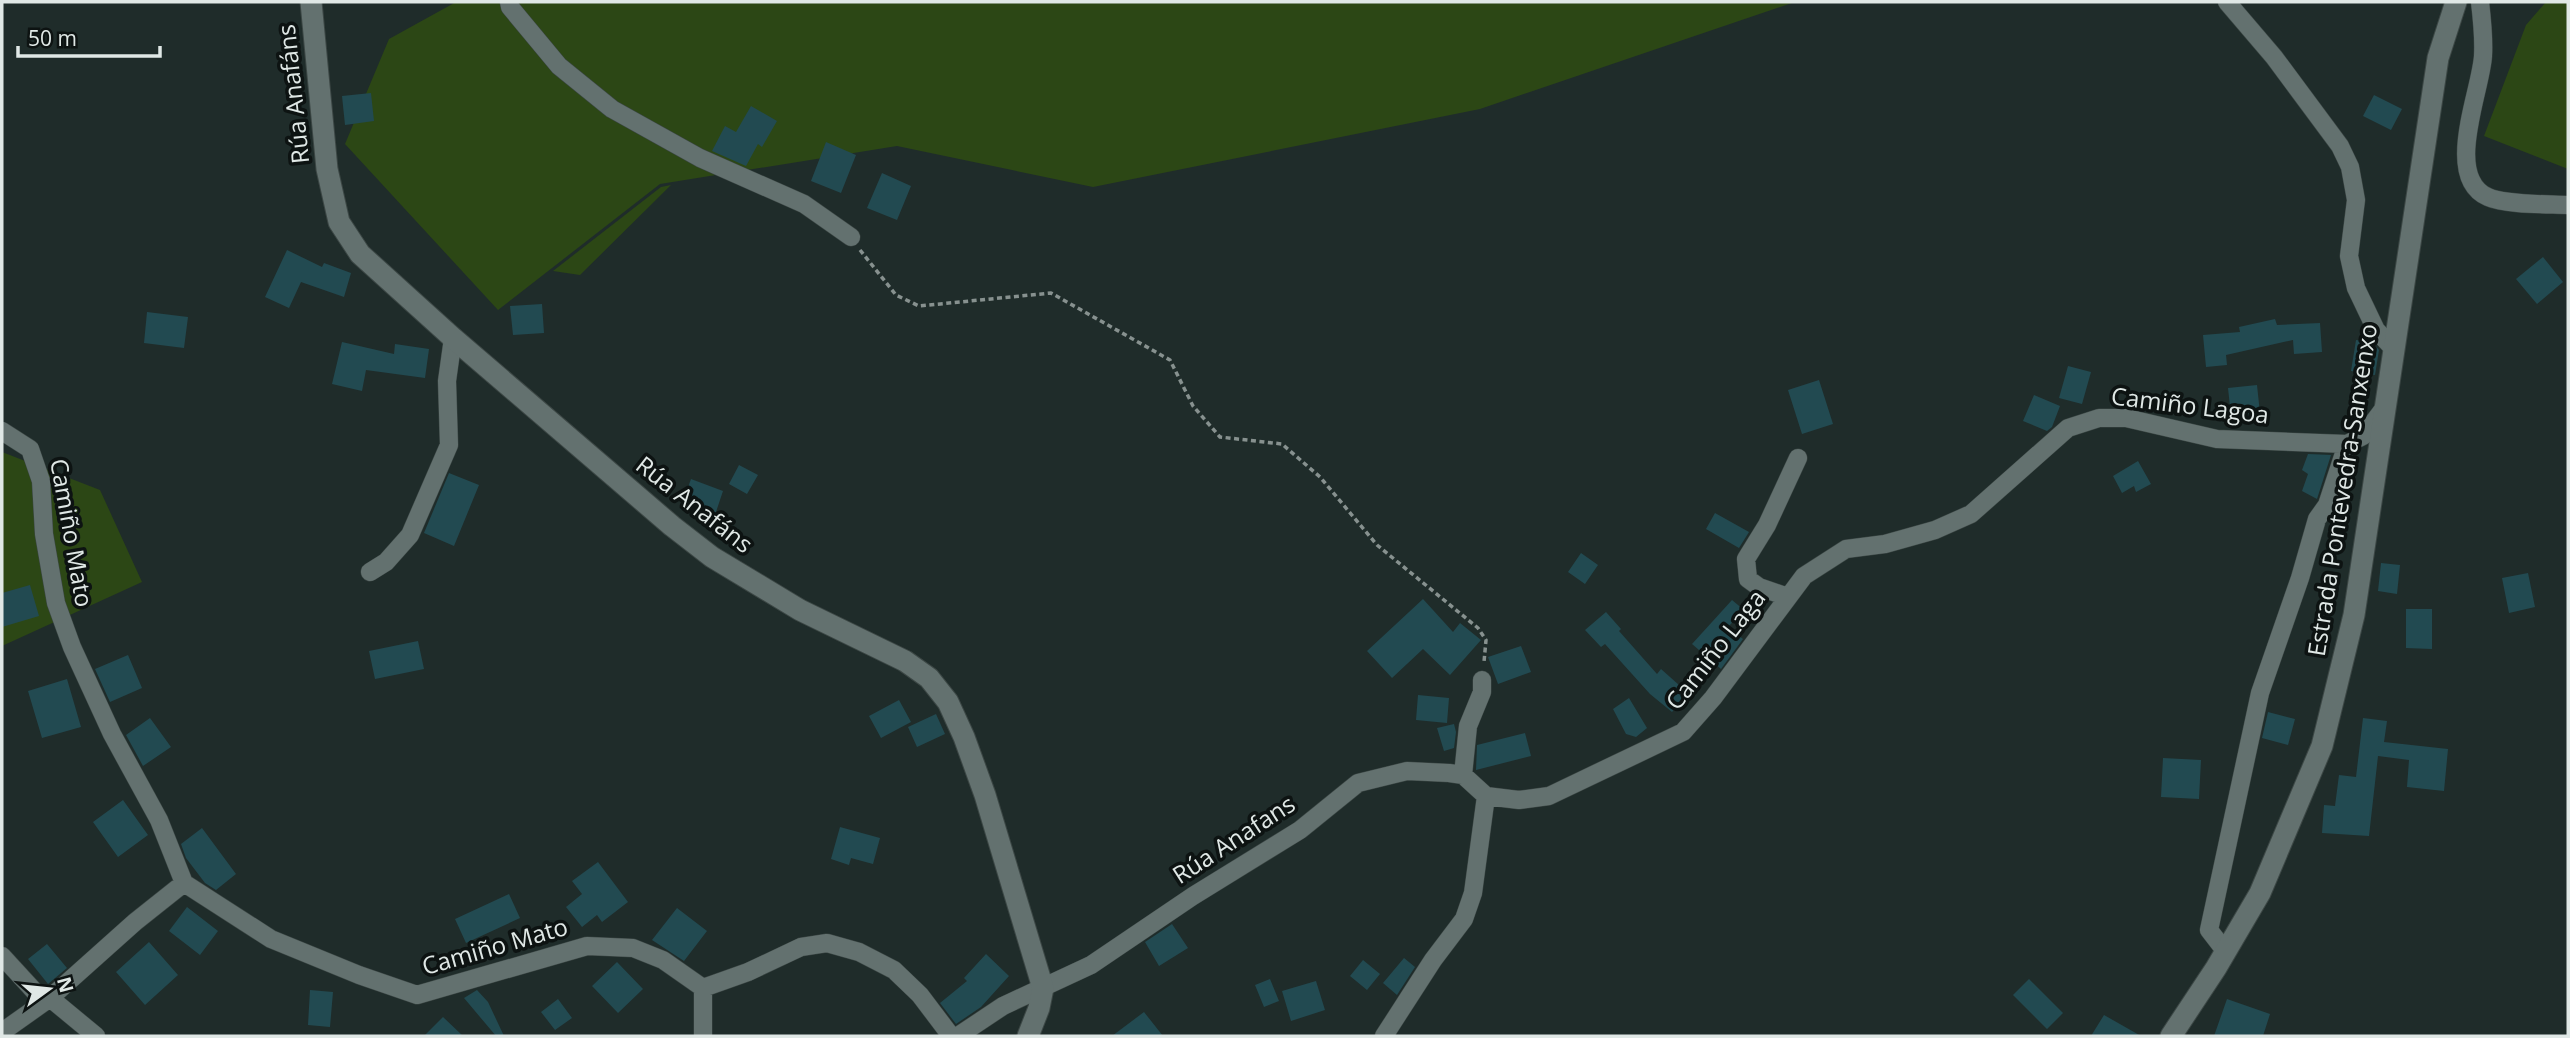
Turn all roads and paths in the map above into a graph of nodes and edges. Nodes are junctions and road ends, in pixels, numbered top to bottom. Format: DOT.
graph roads {
  1 [pos="311,2"];
  2 [pos="509,2"];
  3 [pos="2227,2"];
  4 [pos="2456,2"];
  5 [pos="2480,2"];
  6 [pos="2568,205"];
  7 [pos="850,237"];
  8 [pos="453,338"];
  9 [pos="2393,348"];
  10 [pos="2385,407"];
  11 [pos="2,432"];
  12 [pos="2347,444"];
  13 [pos="1798,458"];
  14 [pos="370,572"];
  15 [pos="1788,597"];
  16 [pos="1482,680"];
  17 [pos="1462,775"];
  18 [pos="1486,796"];
  19 [pos="184,883"];
  20 [pos="2226,952"];
  21 [pos="2,956"];
  22 [pos="703,988"];
  23 [pos="1043,988"];
  24 [pos="50,998"];
  25 [pos="2,1032"];
  26 [pos="96,1036"];
  27 [pos="703,1036"];
  28 [pos="951,1036"];
  29 [pos="958,1036"];
  30 [pos="1028,1036"];
  31 [pos="1384,1036"];
  32 [pos="2171,1036"];
  1 -- 8 [label="street, Rúa Anafáns"];
  2 -- 7 [label="street"];
  3 -- 9 [label="street"];
  4 -- 9 [label="street, Estrada Pontevedra-Sanxenxo"];
  5 -- 6 [label="street"];
  7 -- 16 [label="path"];
  8 -- 14 [label="street"];
  8 -- 23 [label="street, Rúa Anafáns"];
  9 -- 10 [label="street, Estrada Pontevedra-Sanxenxo"];
  10 -- 12 [label="street"];
  10 -- 20 [label="street, Estrada Pontevedra-Sanxenxo"];
  11 -- 19 [label="street, Camiño Mato"];
  12 -- 15 [label="street, Camiño Lagoa"];
  12 -- 20 [label="street"];
  13 -- 15 [label="street"];
  15 -- 18 [label="street, Camiño Laga"];
  16 -- 17 [label="street"];
  17 -- 18 [label="street"];
  17 -- 23 [label="street, Rúa Anafans"];
  18 -- 31 [label="street"];
  19 -- 22 [label="street, Camiño Mato"];
  19 -- 24 [label="street"];
  20 -- 32 [label="street, Estrada Pontevedra-Sanxenxo"];
  21 -- 24 [label="street"];
  22 -- 27 [label="street"];
  22 -- 28 [label="street"];
  23 -- 29 [label="street, Rúa Anafans"];
  23 -- 30 [label="street"];
  24 -- 25 [label="street"];
  24 -- 26 [label="street"];
}
